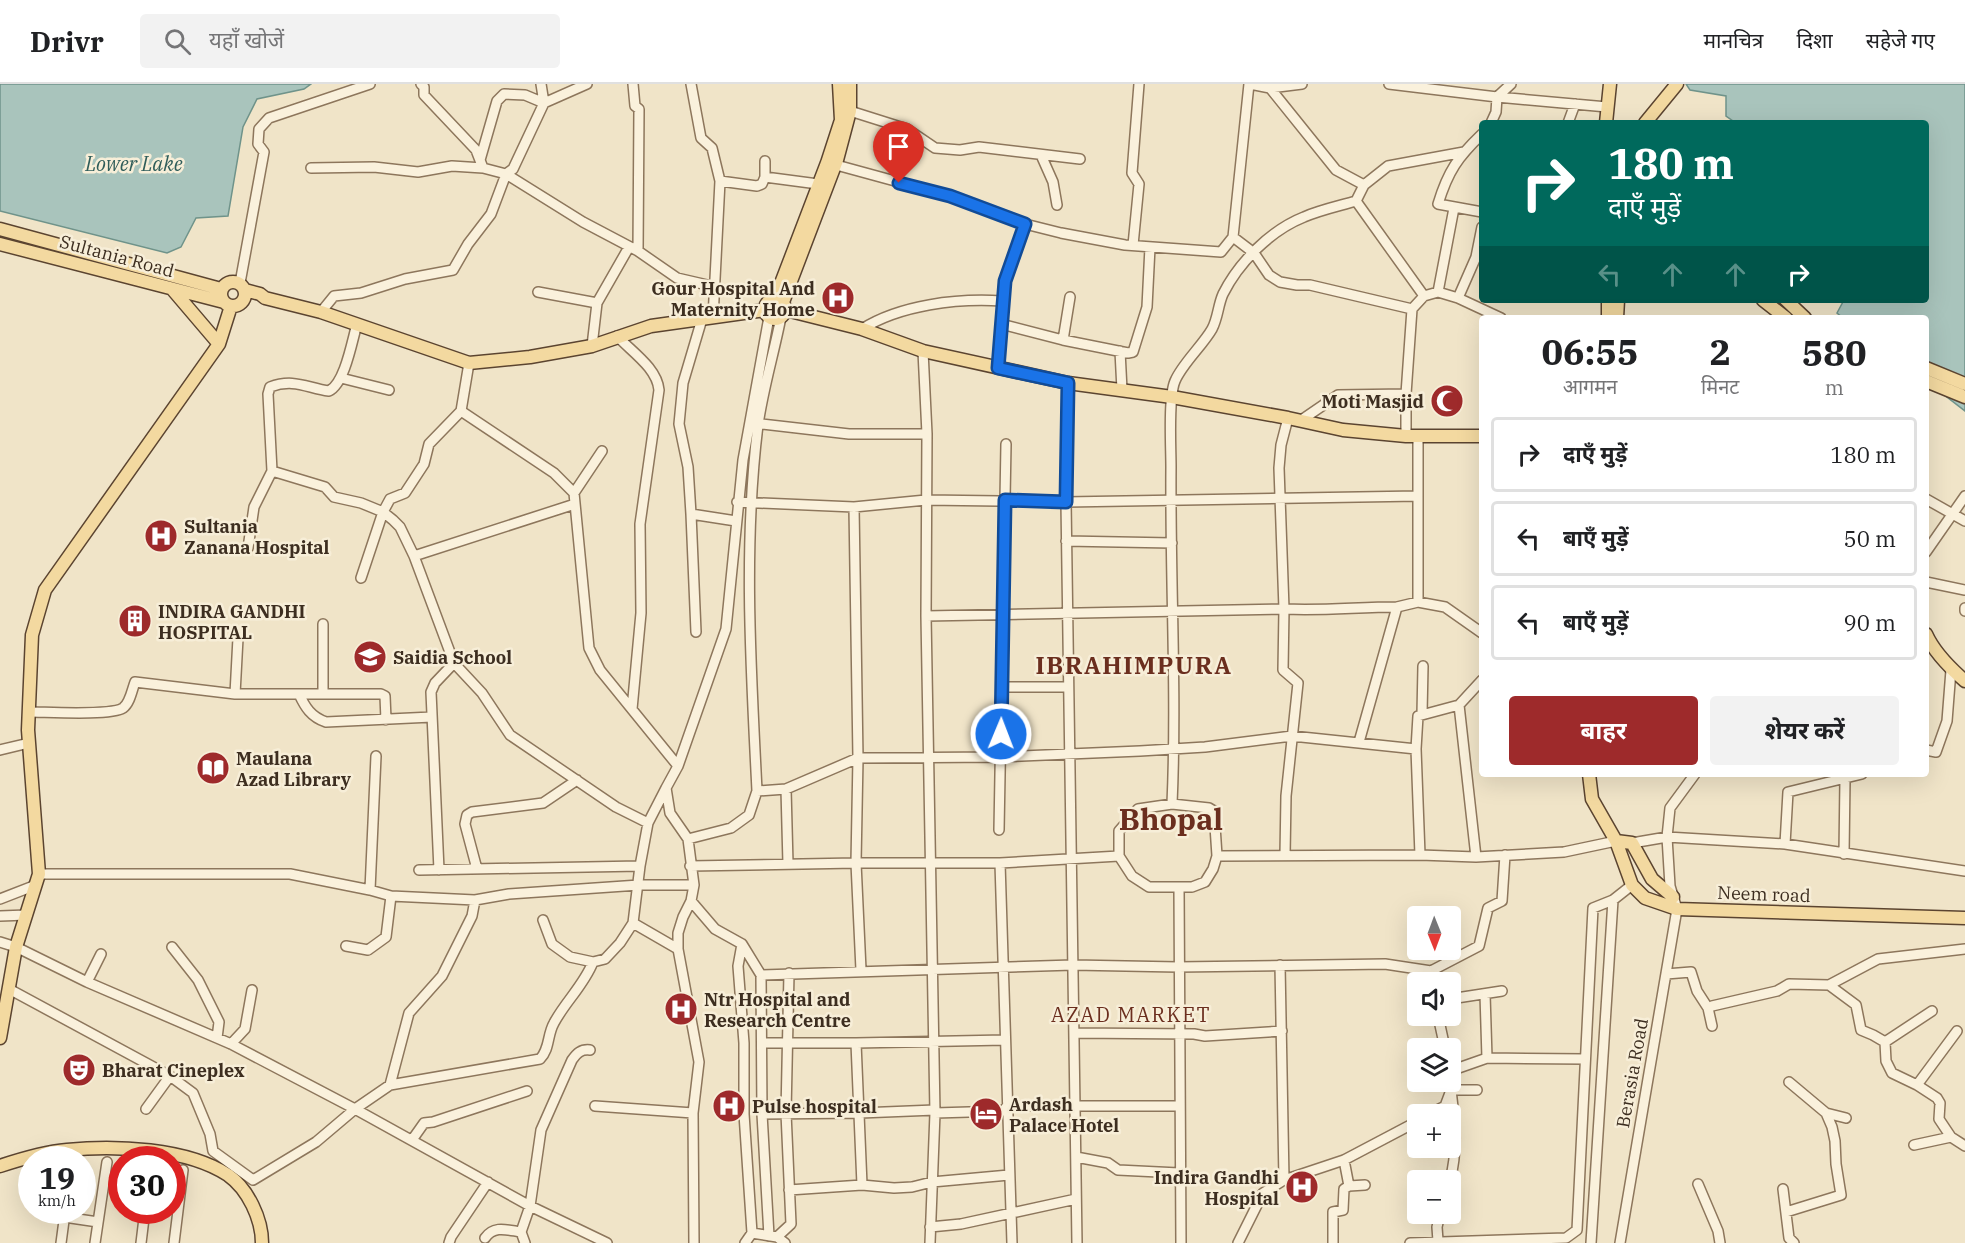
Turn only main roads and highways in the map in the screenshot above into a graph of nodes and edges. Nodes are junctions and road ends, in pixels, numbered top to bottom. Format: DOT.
graph roads {
  1 [pos="839,84"];
  2 [pos="850,84"];
  3 [pos="1610,84"];
  4 [pos="1677,84"];
  5 [pos="1606,120"];
  6 [pos="1647,120"];
  7 [pos="831,164"];
  8 [pos="0,230"];
  9 [pos="0,244"];
  10 [pos="221,289"];
  11 [pos="173,290"];
  12 [pos="243,291"];
  13 [pos="1767,303"];
  14 [pos="1789,303"];
  15 [pos="227,304"];
  16 [pos="777,309"];
  17 [pos="1782,315"];
  18 [pos="1802,315"];
  19 [pos="219,344"];
  20 [pos="1929,369"];
  21 [pos="1929,382"];
  22 [pos="1965,384"];
  23 [pos="1965,397"];
  24 [pos="1479,436"];
  25 [pos="1929,640"];
  26 [pos="1965,681"];
  27 [pos="1589,777"];
  28 [pos="1616,841"];
  29 [pos="1673,897"];
  30 [pos="1965,918"];
  31 [pos="0,1038"];
  32 [pos="0,1166"];
  33 [pos="262,1243"];
  1 -- 7 [label="main road"];
  2 -- 7 [label="main road"];
  3 -- 5 [label="main road"];
  4 -- 6 [label="main road"];
  7 -- 16 [label="main road"];
  7 -- 16 [label="main road"];
  8 -- 10 [label="main road, Sultania Road"];
  9 -- 11 [label="main road, Sultania Road"];
  10 -- 12 [label="main road"];
  10 -- 15 [label="main road"];
  11 -- 15 [label="main road, Sultania Road"];
  11 -- 19 [label="main road"];
  12 -- 15 [label="main road"];
  12 -- 16 [label="main road"];
  13 -- 17 [label="main road"];
  14 -- 18 [label="main road"];
  15 -- 19 [label="main road"];
  16 -- 24 [label="main road"];
  19 -- 31 [label="main road"];
  20 -- 22 [label="main road"];
  21 -- 23 [label="main road"];
  25 -- 26 [label="main road"];
  27 -- 28 [label="main road"];
  28 -- 29 [label="main road"];
  28 -- 30 [label="main road, Neem road"];
  32 -- 33 [label="main road"];
}
